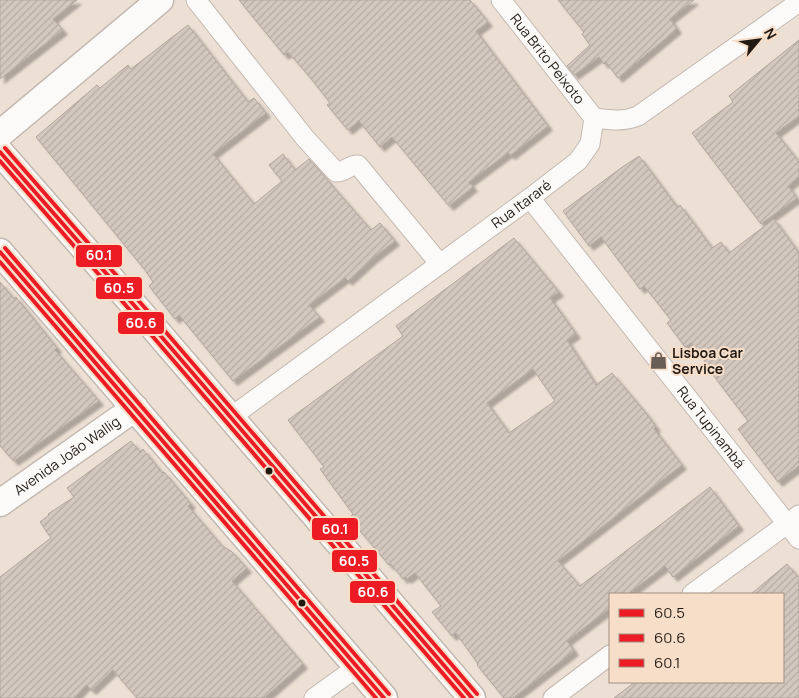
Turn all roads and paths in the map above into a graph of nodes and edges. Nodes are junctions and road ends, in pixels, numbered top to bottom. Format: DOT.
graph roads {
  1 [pos="160,0"];
  2 [pos="196,0"];
  3 [pos="501,0"];
  4 [pos="799,2"];
  5 [pos="594,118"];
  6 [pos="0,134"];
  7 [pos="0,152"];
  8 [pos="530,198"];
  9 [pos="0,252"];
  10 [pos="440,264"];
  11 [pos="135,408"];
  12 [pos="231,417"];
  13 [pos="0,504"];
  14 [pos="793,519"];
  15 [pos="799,539"];
  16 [pos="693,593"];
  17 [pos="609,656"];
  18 [pos="357,667"];
  19 [pos="314,698"];
  20 [pos="384,698"];
  21 [pos="472,698"];
  22 [pos="553,698"];
  1 -- 6 [label="main road"];
  2 -- 10 [label="street"];
  3 -- 5 [label="street, Rua Brito Peixoto"];
  4 -- 5 [label="street"];
  5 -- 8 [label="street, Rua Itararé"];
  7 -- 12 [label="main road"];
  8 -- 10 [label="street, Rua Itararé"];
  8 -- 14 [label="street, Rua Tupinambá"];
  9 -- 11 [label="main road"];
  10 -- 12 [label="street, Rua Itararé"];
  11 -- 13 [label="main road, Avenida João Wallig"];
  11 -- 18 [label="main road"];
  12 -- 21 [label="main road"];
  14 -- 15 [label="street, Rua Tupinambá"];
  14 -- 16 [label="street"];
  17 -- 22 [label="street"];
  18 -- 19 [label="street"];
  18 -- 20 [label="main road"];
}
